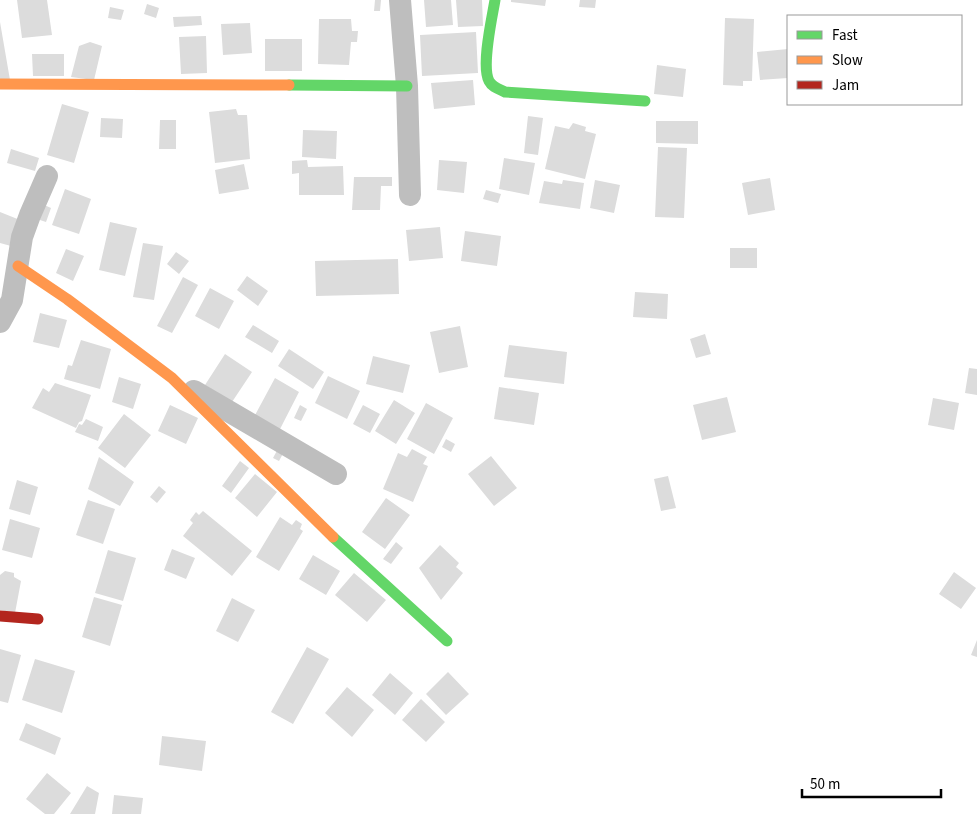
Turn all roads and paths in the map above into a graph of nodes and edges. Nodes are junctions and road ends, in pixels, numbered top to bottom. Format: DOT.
graph roads {
  1 [pos="400,0"];
  2 [pos="495,0"];
  3 [pos="0,84"];
  4 [pos="407,86"];
  5 [pos="645,101"];
  6 [pos="47,176"];
  7 [pos="410,195"];
  8 [pos="18,266"];
  9 [pos="0,322"];
  10 [pos="172,378"];
  11 [pos="336,474"];
  12 [pos="0,616"];
  13 [pos="38,618"];
  14 [pos="447,641"];
  1 -- 4 [label="street"];
  2 -- 5 [label="street"];
  3 -- 4 [label="street"];
  4 -- 7 [label="street"];
  6 -- 8 [label="street"];
  8 -- 9 [label="street"];
  8 -- 10 [label="street"];
  10 -- 11 [label="street"];
  10 -- 14 [label="street"];
  12 -- 13 [label="street"];
}
